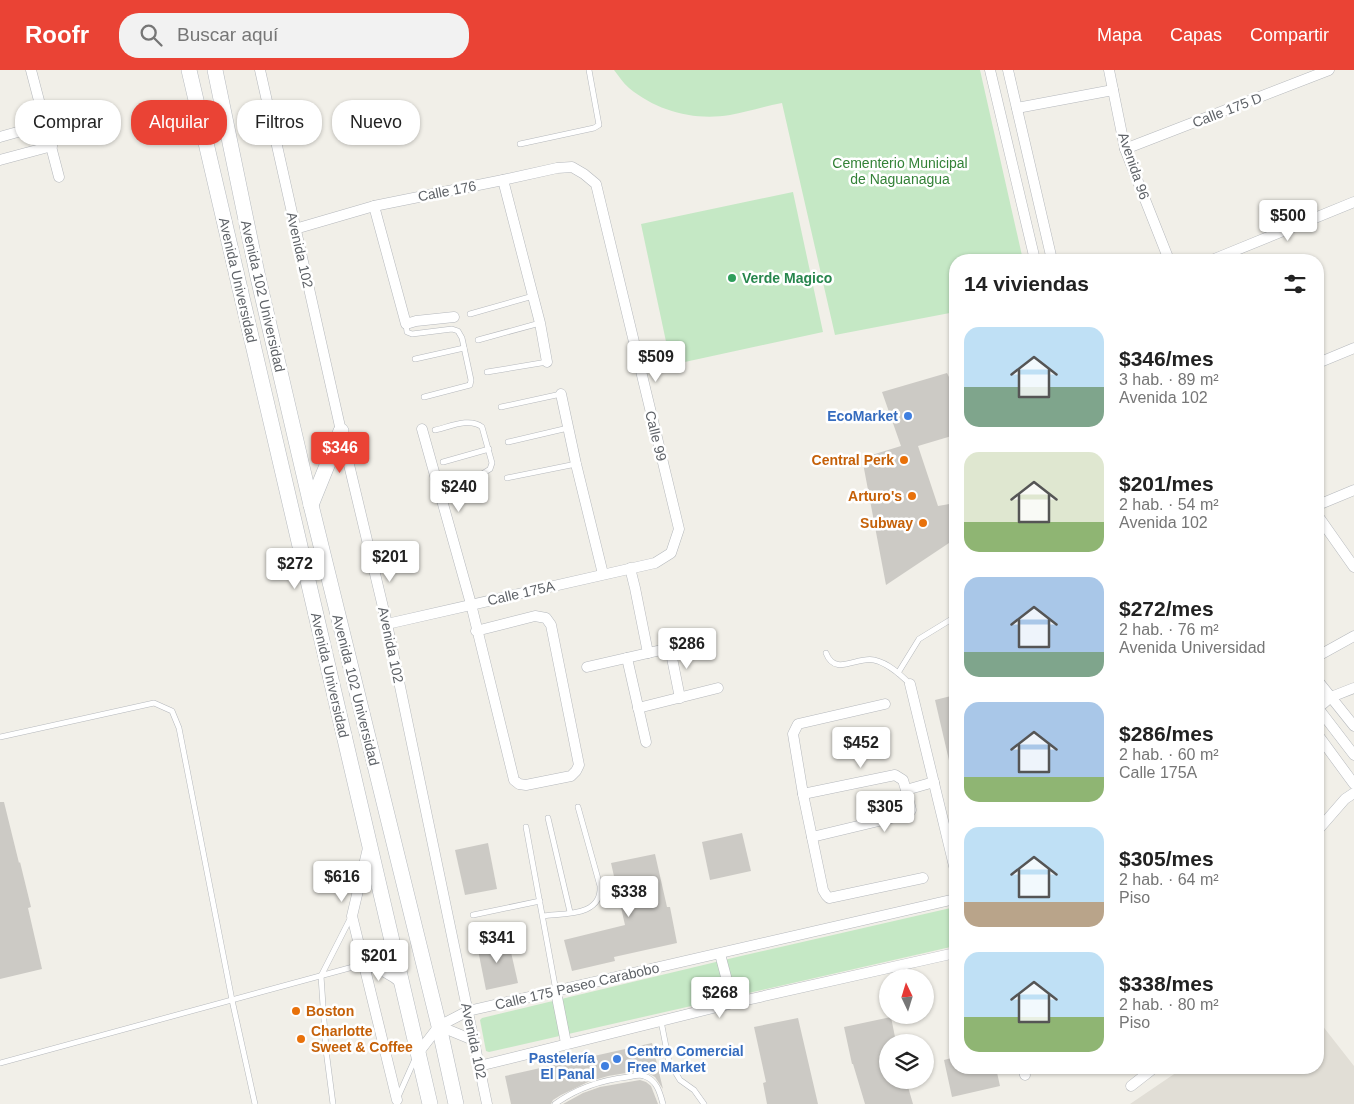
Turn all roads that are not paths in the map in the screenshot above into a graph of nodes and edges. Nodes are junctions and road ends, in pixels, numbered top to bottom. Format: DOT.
graph roads {
  1 [pos="31,70"];
  2 [pos="189,70"];
  3 [pos="215,70"];
  4 [pos="260,70"];
  5 [pos="588,70"];
  6 [pos="990,70"];
  7 [pos="1008,70"];
  8 [pos="1109,70"];
  9 [pos="1328,70"];
  10 [pos="1113,90"];
  11 [pos="39,100"];
  12 [pos="1017,108"];
  13 [pos="15,133"];
  14 [pos="0,137"];
  15 [pos="520,144"];
  16 [pos="52,146"];
  17 [pos="1125,149"];
  18 [pos="0,160"];
  19 [pos="59,177"];
  20 [pos="503,180"];
  21 [pos="596,184"];
  22 [pos="1354,202"];
  23 [pos="374,206"];
  24 [pos="295,228"];
  25 [pos="1034,254"];
  26 [pos="1051,254"];
  27 [pos="1167,254"];
  28 [pos="1227,254"];
  29 [pos="532,296"];
  30 [pos="470,314"];
  31 [pos="454,317"];
  32 [pos="540,323"];
  33 [pos="406,324"];
  34 [pos="478,340"];
  35 [pos="464,348"];
  36 [pos="1354,348"];
  37 [pos="415,359"];
  38 [pos="1324,360"];
  39 [pos="547,362"];
  40 [pos="487,372"];
  41 [pos="562,394"];
  42 [pos="424,397"];
  43 [pos="501,407"];
  44 [pos="568,428"];
  45 [pos="422,429"];
  46 [pos="434,430"];
  47 [pos="340,431"];
  48 [pos="508,442"];
  49 [pos="489,449"];
  50 [pos="443,462"];
  51 [pos="576,464"];
  52 [pos="507,478"];
  53 [pos="438,485"];
  54 [pos="1354,490"];
  55 [pos="1324,502"];
  56 [pos="311,505"];
  57 [pos="1324,524"];
  58 [pos="655,562"];
  59 [pos="1354,567"];
  60 [pos="630,568"];
  61 [pos="603,574"];
  62 [pos="471,604"];
  63 [pos="949,621"];
  64 [pos="387,624"];
  65 [pos="476,631"];
  66 [pos="1354,636"];
  67 [pos="648,653"];
  68 [pos="826,653"];
  69 [pos="1324,653"];
  70 [pos="627,658"];
  71 [pos="587,667"];
  72 [pos="898,672"];
  73 [pos="910,684"];
  74 [pos="718,688"];
  75 [pos="1324,688"];
  76 [pos="1354,688"];
  77 [pos="1332,697"];
  78 [pos="680,698"];
  79 [pos="1324,703"];
  80 [pos="884,704"];
  81 [pos="638,708"];
  82 [pos="1324,716"];
  83 [pos="1354,726"];
  84 [pos="0,737"];
  85 [pos="646,742"];
  86 [pos="1324,742"];
  87 [pos="1354,755"];
  88 [pos="934,782"];
  89 [pos="1354,784"];
  90 [pos="906,790"];
  91 [pos="1354,793"];
  92 [pos="803,794"];
  93 [pos="578,807"];
  94 [pos="548,818"];
  95 [pos="1324,823"];
  96 [pos="526,827"];
  97 [pos="949,828"];
  98 [pos="812,837"];
  99 [pos="370,842"];
  100 [pos="923,878"];
  101 [pos="949,900"];
  102 [pos="540,901"];
  103 [pos="570,912"];
  104 [pos="473,915"];
  105 [pos="352,916"];
  106 [pos="543,916"];
  107 [pos="949,953"];
  108 [pos="720,954"];
  109 [pos="364,964"];
  110 [pos="321,976"];
  111 [pos="403,984"];
  112 [pos="556,992"];
  113 [pos="232,1000"];
  114 [pos="733,1003"];
  115 [pos="468,1011"];
  116 [pos="661,1020"];
  117 [pos="439,1026"];
  118 [pos="473,1040"];
  119 [pos="566,1043"];
  120 [pos="419,1052"];
  121 [pos="0,1064"];
  122 [pos="479,1066"];
  123 [pos="1146,1074"];
  124 [pos="1131,1086"];
  125 [pos="396,1102"];
  126 [pos="255,1104"];
  127 [pos="333,1104"];
  128 [pos="430,1104"];
  129 [pos="456,1104"];
  130 [pos="487,1104"];
  131 [pos="555,1104"];
  132 [pos="663,1104"];
  133 [pos="704,1104"];
  1 -- 11 [label="street"];
  2 -- 99 [label="main road, Avenida Universidad"];
  3 -- 56 [label="main road, Avenida 102 Universidad"];
  4 -- 24 [label="street, Avenida 102"];
  5 -- 15 [label="lane"];
  6 -- 25 [label="street"];
  7 -- 12 [label="street"];
  8 -- 10 [label="street, Avenida 96"];
  9 -- 17 [label="street, Calle 175 D"];
  10 -- 12 [label="street"];
  10 -- 17 [label="street, Avenida 96"];
  12 -- 26 [label="street"];
  13 -- 14 [label="street"];
  16 -- 18 [label="street"];
  16 -- 19 [label="street"];
  17 -- 27 [label="street, Avenida 96"];
  20 -- 21 [label="street, Calle 176"];
  20 -- 23 [label="street, Calle 176"];
  20 -- 29 [label="street"];
  21 -- 58 [label="street, Calle 99"];
  22 -- 28 [label="street"];
  23 -- 24 [label="street, Calle 176"];
  23 -- 33 [label="street"];
  24 -- 47 [label="street, Avenida 102"];
  29 -- 30 [label="lane"];
  29 -- 32 [label="street"];
  31 -- 33 [label="street"];
  32 -- 34 [label="lane"];
  32 -- 39 [label="street"];
  33 -- 35 [label="lane"];
  35 -- 37 [label="lane"];
  35 -- 42 [label="lane"];
  36 -- 38 [label="street"];
  39 -- 40 [label="lane"];
  41 -- 43 [label="lane"];
  41 -- 44 [label="street"];
  44 -- 48 [label="lane"];
  44 -- 51 [label="street"];
  45 -- 53 [label="street"];
  46 -- 49 [label="lane"];
  47 -- 56 [label="main road"];
  47 -- 64 [label="street, Avenida 102"];
  49 -- 50 [label="lane"];
  49 -- 53 [label="lane"];
  51 -- 52 [label="lane"];
  51 -- 61 [label="street"];
  53 -- 62 [label="street"];
  54 -- 55 [label="street"];
  56 -- 117 [label="main road, Avenida 102 Universidad"];
  57 -- 59 [label="street"];
  58 -- 60 [label="street, Calle 175A"];
  60 -- 61 [label="street, Calle 175A"];
  60 -- 67 [label="street"];
  61 -- 62 [label="street, Calle 175A"];
  62 -- 64 [label="street, Calle 175A"];
  62 -- 65 [label="street"];
  63 -- 72 [label="lane"];
  64 -- 115 [label="street, Avenida 102"];
  65 -- 65 [label="street"];
  66 -- 69 [label="street"];
  67 -- 70 [label="street"];
  67 -- 78 [label="street"];
  68 -- 72 [label="lane"];
  70 -- 71 [label="street"];
  70 -- 81 [label="street"];
  72 -- 73 [label="lane"];
  73 -- 88 [label="street"];
  74 -- 78 [label="street"];
  75 -- 77 [label="street"];
  76 -- 77 [label="street"];
  77 -- 79 [label="street"];
  77 -- 83 [label="street"];
  78 -- 81 [label="street"];
  80 -- 92 [label="street"];
  81 -- 85 [label="street"];
  82 -- 87 [label="street"];
  84 -- 113 [label="lane"];
  86 -- 89 [label="street"];
  88 -- 90 [label="street"];
  88 -- 97 [label="street"];
  90 -- 92 [label="street"];
  90 -- 98 [label="street"];
  91 -- 95 [label="street"];
  92 -- 98 [label="street"];
  93 -- 103 [label="lane"];
  94 -- 103 [label="lane"];
  96 -- 102 [label="lane"];
  98 -- 100 [label="street"];
  99 -- 105 [label="street"];
  99 -- 111 [label="main road, Avenida Universidad"];
  101 -- 108 [label="street, Calle 175 Paseo Carabobo"];
  102 -- 104 [label="lane"];
  102 -- 106 [label="lane"];
  103 -- 106 [label="lane"];
  105 -- 109 [label="street"];
  105 -- 110 [label="lane"];
  106 -- 112 [label="lane"];
  107 -- 114 [label="street"];
  108 -- 112 [label="street, Calle 175 Paseo Carabobo"];
  108 -- 114 [label="street"];
  109 -- 110 [label="lane"];
  109 -- 111 [label="street"];
  109 -- 125 [label="street"];
  110 -- 113 [label="lane"];
  110 -- 127 [label="lane"];
  111 -- 120 [label="main road, Avenida Universidad"];
  112 -- 115 [label="street, Calle 175 Paseo Carabobo"];
  112 -- 119 [label="street"];
  113 -- 121 [label="lane"];
  113 -- 126 [label="lane"];
  114 -- 116 [label="street"];
  115 -- 117 [label="street, Calle 175 Paseo Carabobo"];
  115 -- 118 [label="street, Avenida 102"];
  116 -- 119 [label="street"];
  116 -- 133 [label="lane"];
  117 -- 118 [label="street"];
  117 -- 120 [label="street, Calle 175 Paseo Carabobo"];
  117 -- 129 [label="main road, Avenida 102 Universidad"];
  118 -- 122 [label="street, Avenida 102"];
  119 -- 122 [label="street"];
  120 -- 125 [label="lane"];
  120 -- 128 [label="main road, Avenida Universidad"];
  122 -- 130 [label="street, Avenida 102"];
  123 -- 124 [label="street"];
  131 -- 132 [label="lane"];
}
